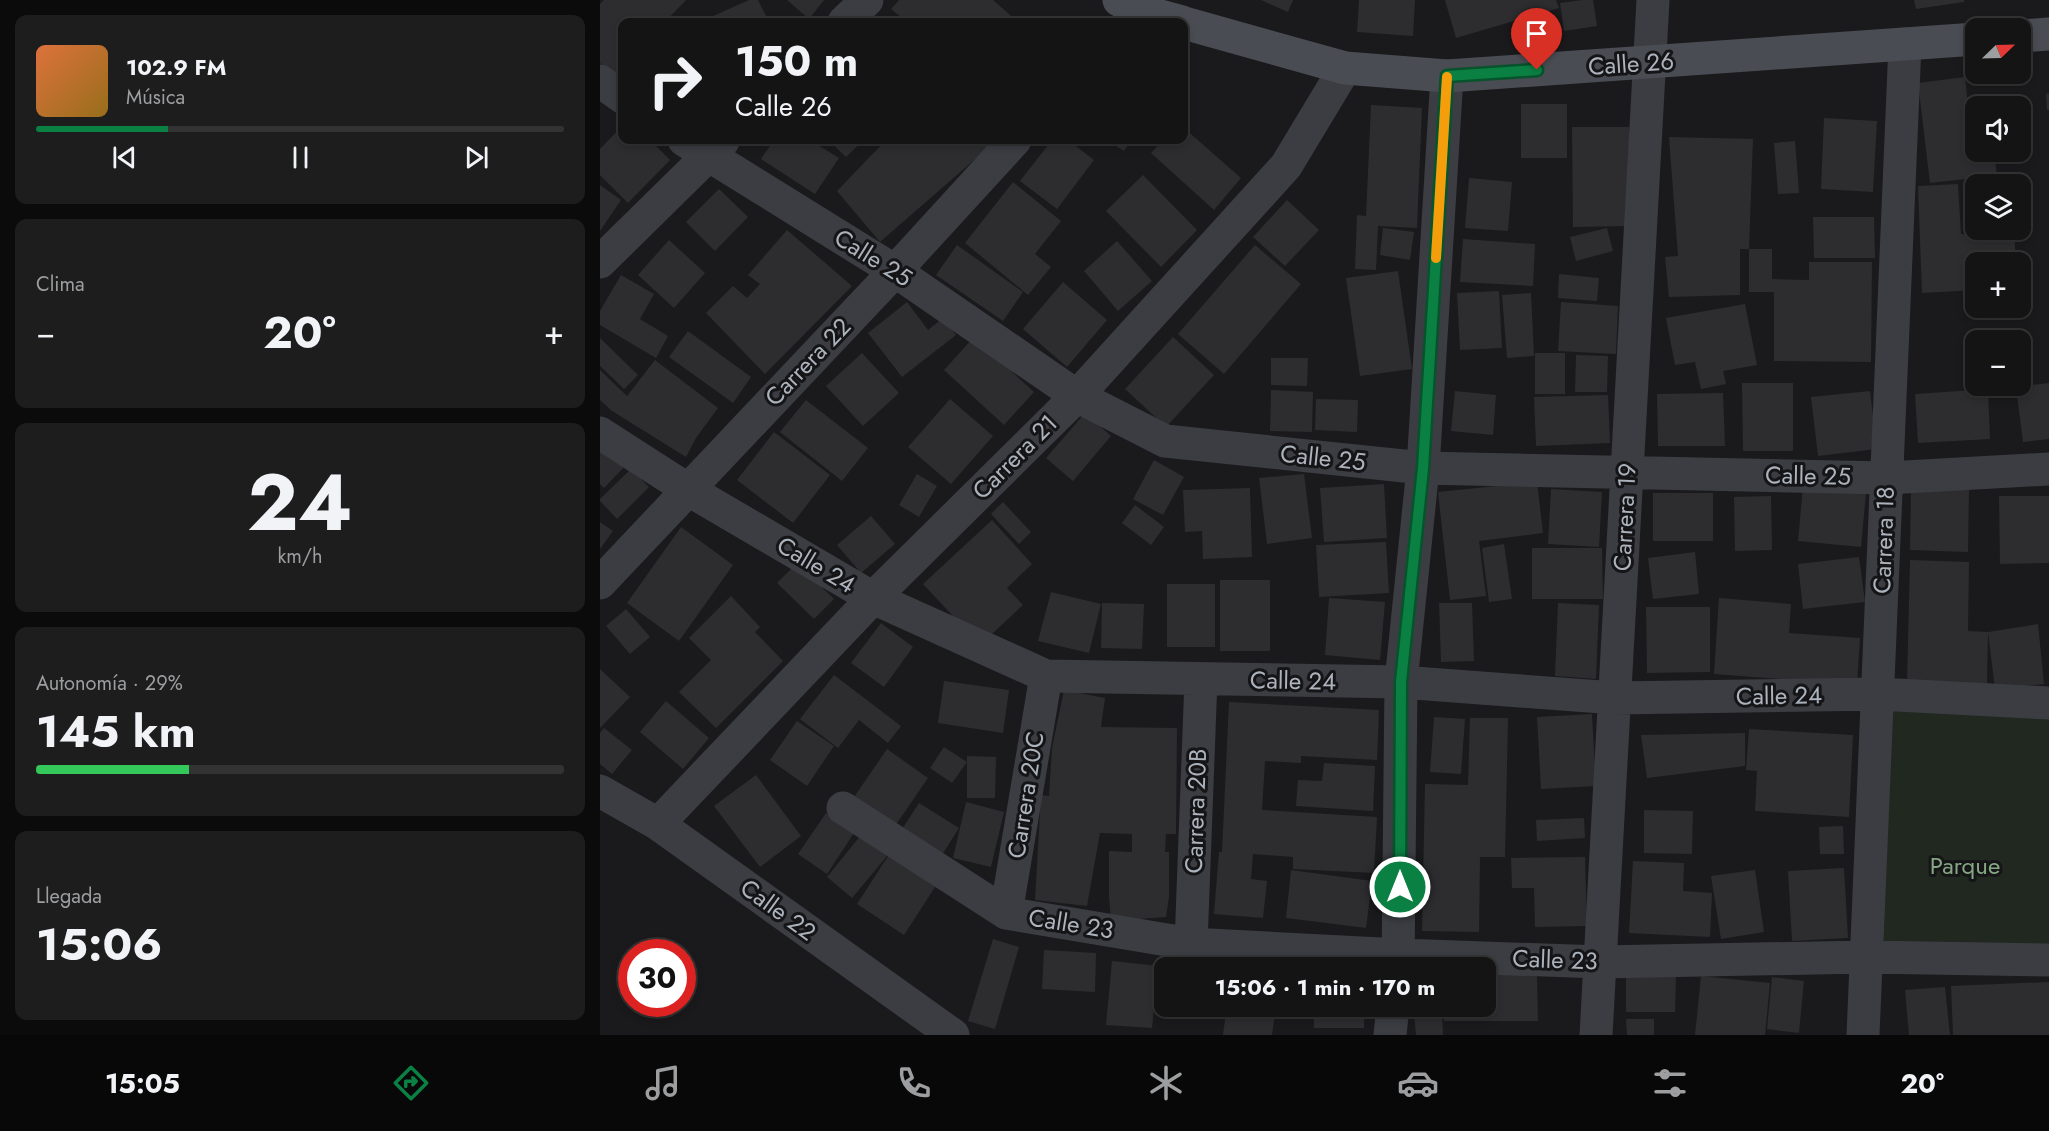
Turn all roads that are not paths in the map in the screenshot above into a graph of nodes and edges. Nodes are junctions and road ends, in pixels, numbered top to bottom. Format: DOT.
graph roads {
  1 [pos="867,0"];
  2 [pos="1653,0"];
  3 [pos="1126,11"];
  4 [pos="848,18"];
  5 [pos="1159,18"];
  6 [pos="1188,24"];
  7 [pos="2049,34"];
  8 [pos="2031,35"];
  9 [pos="1965,40"];
  10 [pos="1905,44"];
  11 [pos="1650,63"];
  12 [pos="1345,68"];
  13 [pos="1447,76"];
  14 [pos="600,81"];
  15 [pos="618,94"];
  16 [pos="1011,144"];
  17 [pos="706,145"];
  18 [pos="600,261"];
  19 [pos="895,271"];
  20 [pos="1077,396"];
  21 [pos="600,433"];
  22 [pos="1423,468"];
  23 [pos="2049,469"];
  24 [pos="1627,472"];
  25 [pos="1887,478"];
  26 [pos="687,489"];
  27 [pos="600,583"];
  28 [pos="873,598"];
  29 [pos="1046,676"];
  30 [pos="1201,679"];
  31 [pos="1401,682"];
  32 [pos="1878,694"];
  33 [pos="1615,698"];
  34 [pos="2049,704"];
  35 [pos="600,791"];
  36 [pos="843,808"];
  37 [pos="658,824"];
  38 [pos="1006,913"];
  39 [pos="1191,944"];
  40 [pos="1350,957"];
  41 [pos="1399,957"];
  42 [pos="1866,957"];
  43 [pos="2049,960"];
  44 [pos="1496,961"];
  45 [pos="1600,962"];
  46 [pos="1392,1017"];
  47 [pos="953,1035"];
  48 [pos="1390,1035"];
  49 [pos="1596,1035"];
  50 [pos="1863,1035"];
  1 -- 4 [label="street"];
  2 -- 11 [label="street, Carrera 19"];
  3 -- 5 [label="main road, Calle 26"];
  6 -- 12 [label="main road, Calle 26"];
  7 -- 8 [label="main road"];
  9 -- 10 [label="main road, Calle 26"];
  10 -- 11 [label="main road, Calle 26"];
  10 -- 25 [label="street, Carrera 18"];
  11 -- 13 [label="main road, Calle 26"];
  11 -- 24 [label="street, Carrera 19"];
  12 -- 13 [label="main road, Calle 26"];
  12 -- 20 [label="street, Carrera 21"];
  13 -- 22 [label="street"];
  14 -- 15 [label="street"];
  16 -- 19 [label="street, Carrera 22"];
  17 -- 18 [label="street"];
  17 -- 19 [label="street, Calle 25"];
  19 -- 20 [label="street, Calle 25"];
  19 -- 26 [label="street, Carrera 22"];
  20 -- 22 [label="street, Calle 25"];
  20 -- 28 [label="street, Carrera 21"];
  21 -- 26 [label="street, Calle 24"];
  22 -- 24 [label="street, Calle 25"];
  22 -- 31 [label="street"];
  23 -- 25 [label="street, Calle 25"];
  24 -- 25 [label="street, Calle 25"];
  24 -- 33 [label="street, Carrera 19"];
  25 -- 32 [label="street, Carrera 18"];
  26 -- 27 [label="street, Carrera 22"];
  26 -- 28 [label="street, Calle 24"];
  28 -- 29 [label="street, Calle 24"];
  28 -- 37 [label="street, Carrera 21"];
  29 -- 30 [label="street, Calle 24"];
  29 -- 38 [label="street, Carrera 20C"];
  30 -- 31 [label="street, Calle 24"];
  30 -- 39 [label="street, Carrera 20B"];
  31 -- 33 [label="street, Calle 24"];
  31 -- 41 [label="street"];
  32 -- 33 [label="street, Calle 24"];
  32 -- 34 [label="street, Calle 24"];
  32 -- 42 [label="street, Carrera 18"];
  33 -- 45 [label="street, Carrera 19"];
  35 -- 37 [label="street, Calle 22"];
  36 -- 38 [label="street, Calle 23"];
  37 -- 47 [label="street, Calle 22"];
  38 -- 39 [label="street, Calle 23"];
  39 -- 40 [label="street, Calle 23"];
  42 -- 43 [label="street, Calle 23"];
  42 -- 45 [label="street, Calle 23"];
  42 -- 50 [label="street, Carrera 18"];
  44 -- 45 [label="street, Calle 23"];
  45 -- 49 [label="street, Carrera 19"];
  46 -- 48 [label="street"];
}
